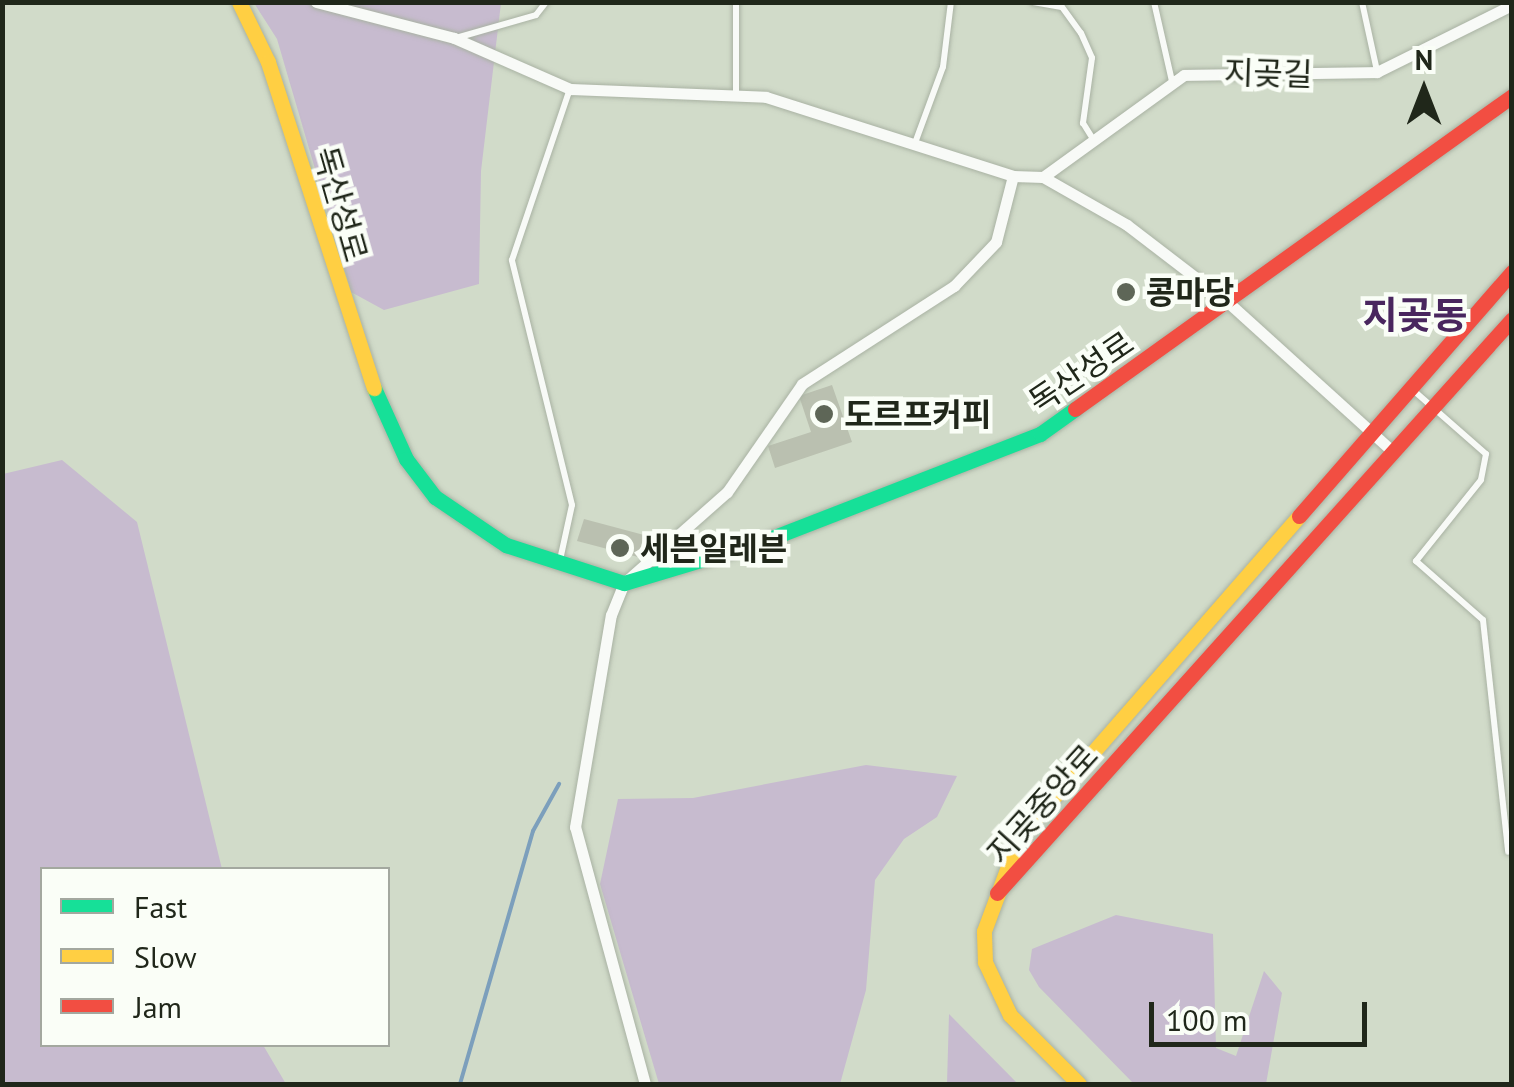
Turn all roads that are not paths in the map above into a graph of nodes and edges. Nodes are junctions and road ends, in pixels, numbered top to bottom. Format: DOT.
graph roads {
  1 [pos="239,2"];
  2 [pos="316,2"];
  3 [pos="546,2"];
  4 [pos="736,2"];
  5 [pos="950,2"];
  6 [pos="1033,2"];
  7 [pos="1154,2"];
  8 [pos="1362,2"];
  9 [pos="1512,5"];
  10 [pos="454,38"];
  11 [pos="1377,72"];
  12 [pos="1172,83"];
  13 [pos="570,89"];
  14 [pos="736,95"];
  15 [pos="1512,96"];
  16 [pos="1091,136"];
  17 [pos="915,144"];
  18 [pos="1013,176"];
  19 [pos="1043,177"];
  20 [pos="1512,272"];
  21 [pos="1230,304"];
  22 [pos="1512,319"];
  23 [pos="1414,390"];
  24 [pos="1431,406"];
  25 [pos="1372,432"];
  26 [pos="1389,448"];
  27 [pos="558,566"];
  28 [pos="624,583"];
  29 [pos="1508,852"];
  30 [pos="994,896"];
  31 [pos="645,1084"];
  32 [pos="1079,1084"];
  1 -- 27 [label="street, 독산성로"];
  2 -- 10 [label="street"];
  3 -- 10 [label="lane"];
  4 -- 14 [label="lane"];
  5 -- 17 [label="lane"];
  6 -- 16 [label="lane"];
  7 -- 12 [label="lane"];
  8 -- 11 [label="lane"];
  9 -- 11 [label="street, 지곶길"];
  10 -- 13 [label="street"];
  11 -- 12 [label="street, 지곶길"];
  12 -- 16 [label="street, 지곶길"];
  13 -- 14 [label="street"];
  13 -- 27 [label="lane"];
  14 -- 17 [label="street"];
  15 -- 21 [label="street, 독산성로"];
  16 -- 19 [label="street, 지곶길"];
  17 -- 18 [label="street"];
  18 -- 19 [label="street"];
  18 -- 28 [label="street"];
  19 -- 21 [label="street"];
  20 -- 23 [label="street, 지곶중앙로"];
  21 -- 25 [label="street"];
  21 -- 28 [label="street, 독산성로"];
  22 -- 24 [label="street, 지곶중앙로"];
  23 -- 24 [label="lane"];
  23 -- 25 [label="street, 지곶중앙로"];
  24 -- 26 [label="street, 지곶중앙로"];
  24 -- 29 [label="lane"];
  25 -- 26 [label="street"];
  25 -- 30 [label="street, 지곶중앙로"];
  26 -- 30 [label="street, 지곶중앙로"];
  27 -- 28 [label="street, 독산성로"];
  28 -- 31 [label="street"];
  30 -- 32 [label="street"];
}
